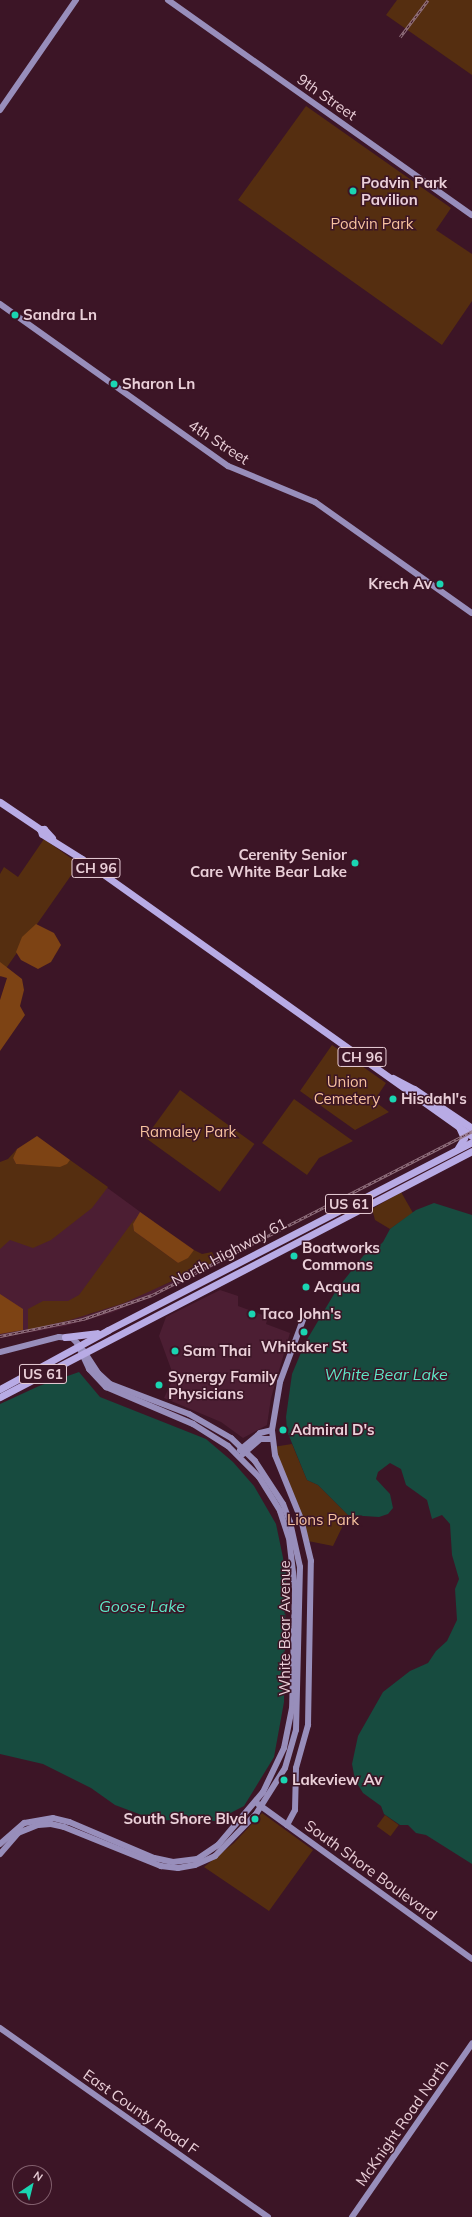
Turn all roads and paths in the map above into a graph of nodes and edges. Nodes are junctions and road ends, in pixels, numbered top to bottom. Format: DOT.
graph roads {
  1 [pos="76,0"];
  2 [pos="168,0"];
  3 [pos="0,110"];
  4 [pos="472,215"];
  5 [pos="0,304"];
  6 [pos="472,613"];
  7 [pos="0,802"];
  8 [pos="393,1078"];
  9 [pos="458,1126"];
  10 [pos="472,1128"];
  11 [pos="472,1136"];
  12 [pos="472,1142"];
  13 [pos="455,1150"];
  14 [pos="472,1151"];
  15 [pos="304,1317"];
  16 [pos="108,1330"];
  17 [pos="65,1337"];
  18 [pos="79,1347"];
  19 [pos="0,1352"];
  20 [pos="83,1354"];
  21 [pos="0,1389"];
  22 [pos="0,1397"];
  23 [pos="272,1430"];
  24 [pos="272,1439"];
  25 [pos="244,1449"];
  26 [pos="239,1455"];
  27 [pos="255,1802"];
  28 [pos="262,1806"];
  29 [pos="287,1825"];
  30 [pos="0,1844"];
  31 [pos="0,1854"];
  32 [pos="472,1959"];
  33 [pos="0,2028"];
  34 [pos="472,2044"];
  35 [pos="268,2217"];
  36 [pos="352,2217"];
  1 -- 3 [label="street"];
  2 -- 4 [label="street, 9th Street"];
  5 -- 6 [label="street, 4th Street"];
  7 -- 8 [label="main road, CH 96"];
  8 -- 9 [label="main road, CH 96"];
  8 -- 10 [label="main road, CH 96"];
  9 -- 11 [label="main road"];
  9 -- 13 [label="main road"];
  12 -- 13 [label="main road, North Highway 61 / US 61"];
  13 -- 16 [label="main road, North Highway 61 / US 61"];
  14 -- 20 [label="main road, North Highway 61 / US 61"];
  15 -- 23 [label="street"];
  16 -- 17 [label="main road"];
  16 -- 18 [label="main road, North Highway 61 / US 61"];
  17 -- 18 [label="street"];
  17 -- 19 [label="street"];
  18 -- 20 [label="street, White Bear Avenue"];
  18 -- 21 [label="main road, North Highway 61 / US 61"];
  20 -- 22 [label="main road, US 61"];
  20 -- 25 [label="street, White Bear Avenue"];
  20 -- 26 [label="street, White Bear Avenue"];
  23 -- 24 [label="street"];
  23 -- 25 [label="street"];
  24 -- 25 [label="street"];
  24 -- 29 [label="street"];
  25 -- 26 [label="street"];
  25 -- 28 [label="street, White Bear Avenue"];
  26 -- 27 [label="street, White Bear Avenue"];
  27 -- 28 [label="street, South Shore Boulevard"];
  27 -- 30 [label="street, White Bear Avenue"];
  28 -- 29 [label="street, South Shore Boulevard"];
  28 -- 31 [label="street, White Bear Avenue"];
  29 -- 32 [label="street, South Shore Boulevard"];
  33 -- 35 [label="street, East County Road F"];
  34 -- 36 [label="street, McKnight Road North"];
}
